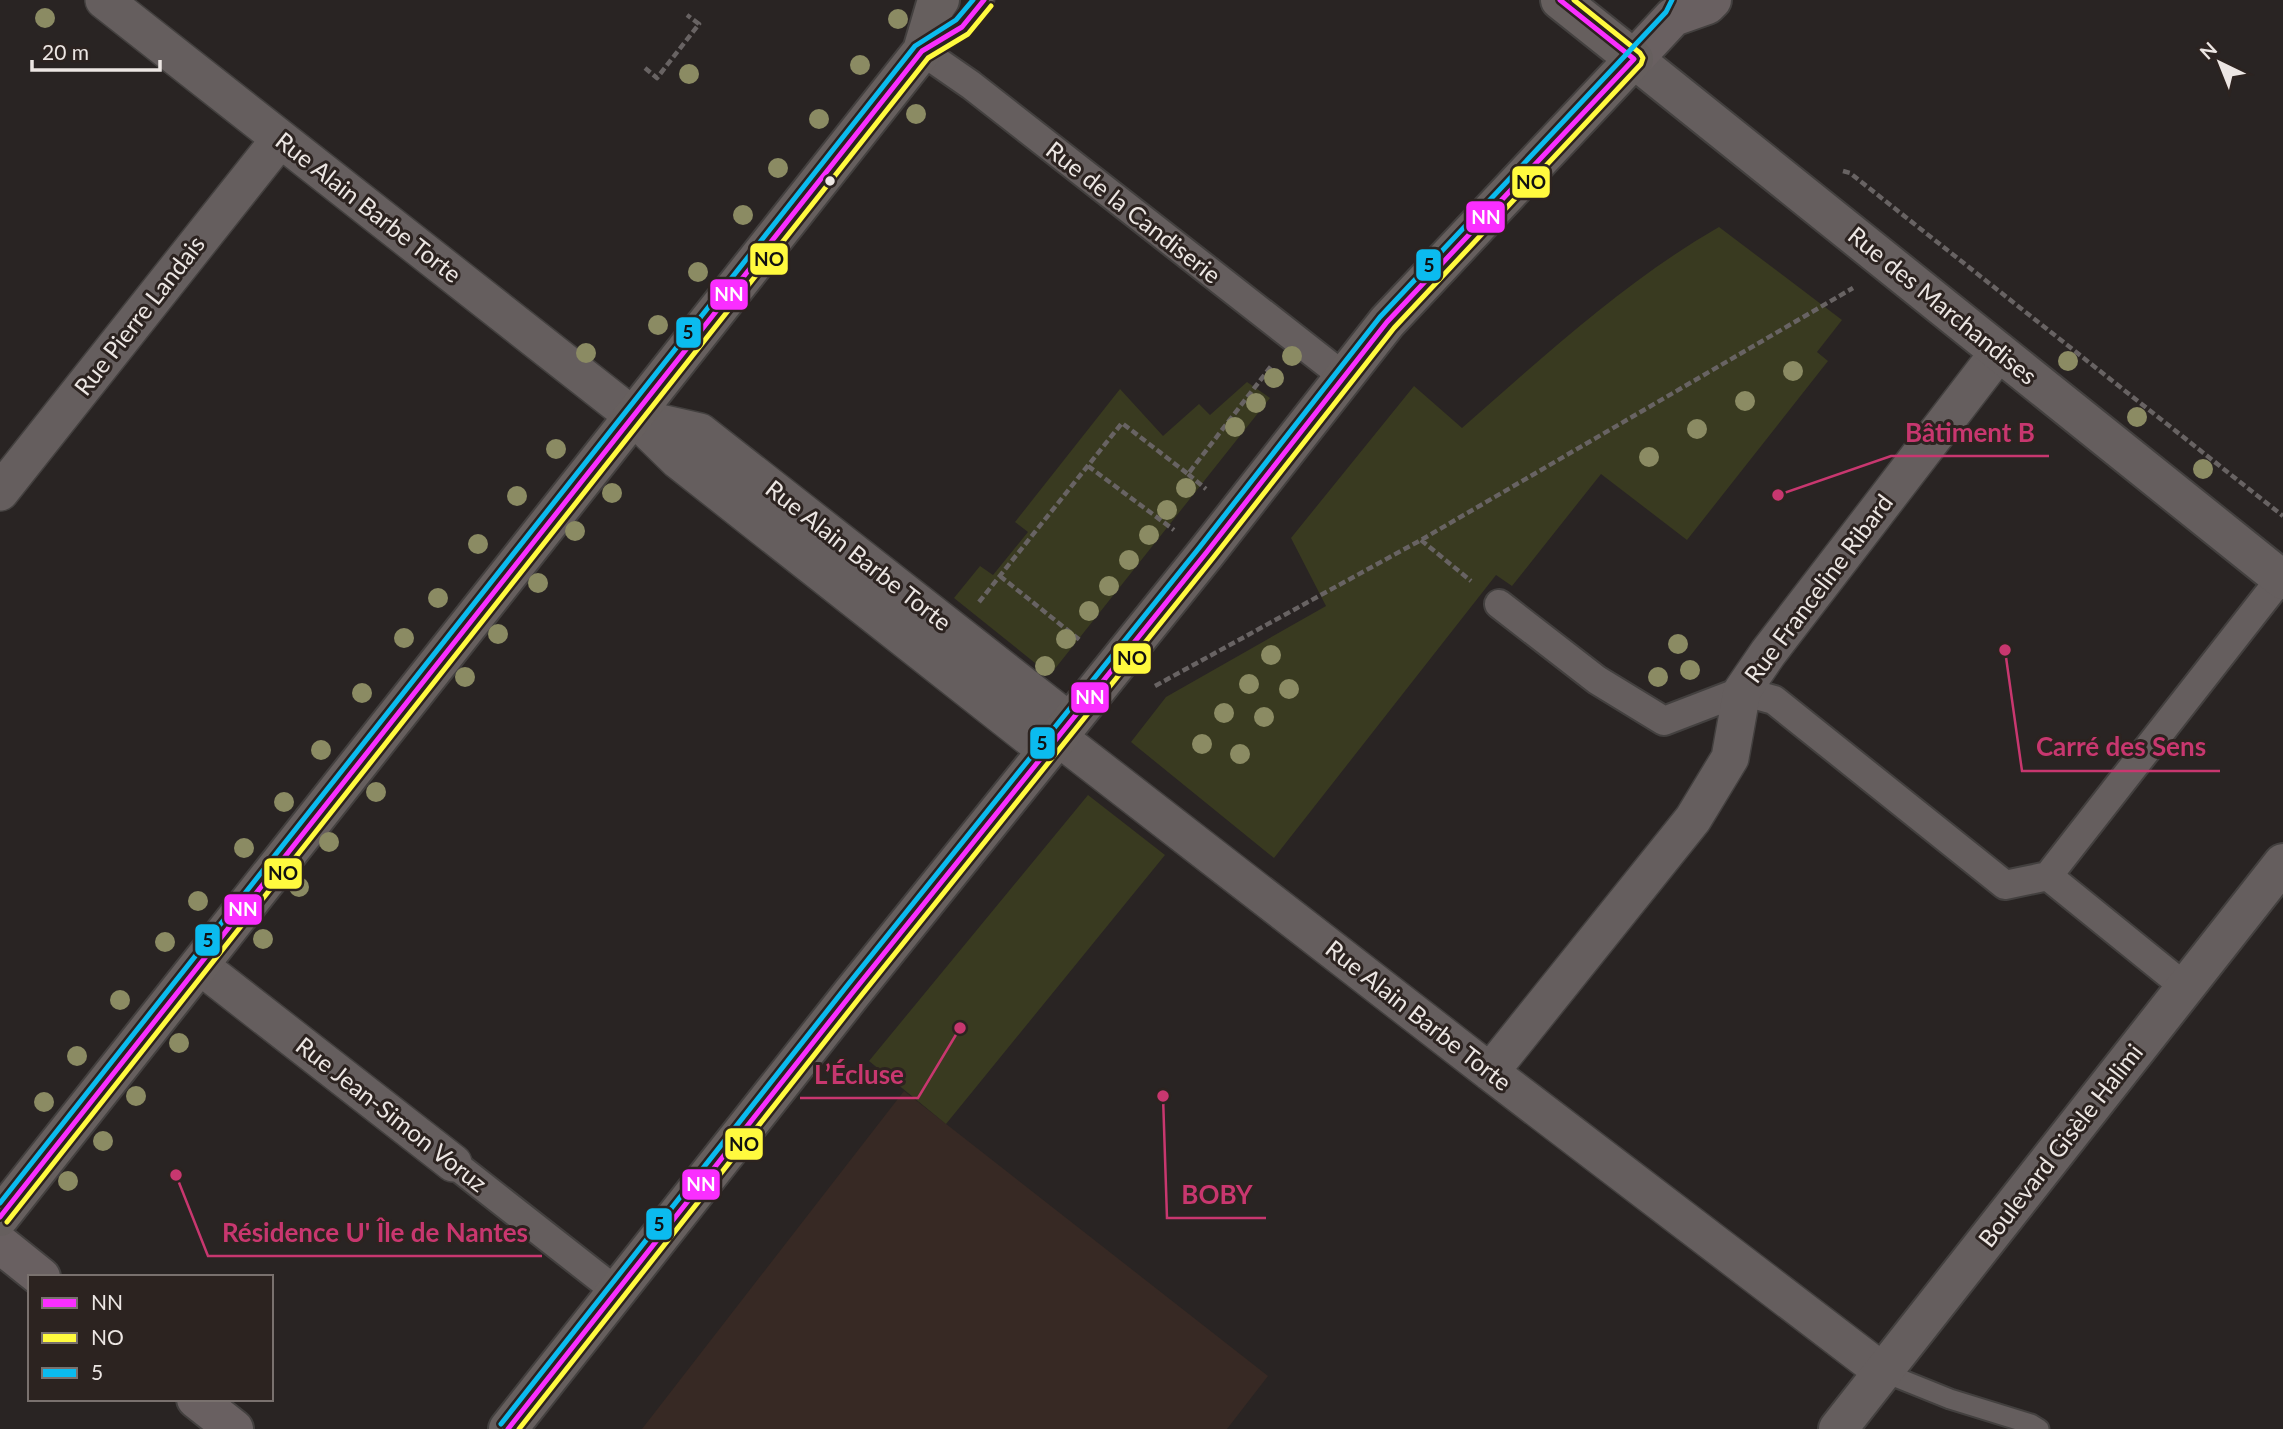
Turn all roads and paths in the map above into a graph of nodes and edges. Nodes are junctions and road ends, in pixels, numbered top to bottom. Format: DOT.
graph roads {
  1 [pos="104,0"];
  2 [pos="940,0"];
  3 [pos="984,0"];
  4 [pos="1560,0"];
  5 [pos="1712,0"];
  6 [pos="1677,8"];
  7 [pos="687,15"];
  8 [pos="922,51"];
  9 [pos="1634,58"];
  10 [pos="645,68"];
  11 [pos="280,139"];
  12 [pos="1854,288"];
  13 [pos="1294,338"];
  14 [pos="1999,352"];
  15 [pos="1343,376"];
  16 [pos="633,416"];
  17 [pos="1088,466"];
  18 [pos="0,492"];
  19 [pos="792,526"];
  20 [pos="1421,540"];
  21 [pos="1206,553"];
  22 [pos="1000,576"];
  23 [pos="2282,579"];
  24 [pos="1499,604"];
  25 [pos="955,632"];
  26 [pos="1114,666"];
  27 [pos="1153,687"];
  28 [pos="1742,691"];
  29 [pos="1058,736"];
  30 [pos="2283,863"];
  31 [pos="2048,876"];
  32 [pos="199,965"];
  33 [pos="2185,987"];
  34 [pos="1490,1072"];
  35 [pos="453,1163"];
  36 [pos="0,1217"];
  37 [pos="0,1244"];
  38 [pos="39,1275"];
  39 [pos="616,1291"];
  40 [pos="1883,1372"];
  41 [pos="199,1401"];
  42 [pos="234,1429"];
  43 [pos="508,1429"];
  44 [pos="1838,1429"];
  45 [pos="2039,1429"];
  1 -- 11 [label="street, Rue Alain Barbe Torte"];
  2 -- 8 [label="main road"];
  3 -- 8 [label="lane"];
  4 -- 9 [label="main road"];
  5 -- 6 [label="main road"];
  6 -- 9 [label="main road"];
  7 -- 10 [label="path"];
  8 -- 13 [label="street, Rue de la Candiserie"];
  8 -- 16 [label="main road"];
  9 -- 14 [label="street, Rue des Marchandises"];
  9 -- 15 [label="main road"];
  11 -- 16 [label="street, Rue Alain Barbe Torte"];
  11 -- 18 [label="street, Rue Pierre Landais"];
  12 -- 20 [label="path"];
  13 -- 15 [label="street, Rue de la Candiserie"];
  13 -- 17 [label="path"];
  14 -- 23 [label="street, Rue des Marchandises"];
  14 -- 28 [label="street, Rue Franceline Ribard"];
  15 -- 21 [label="main road"];
  16 -- 19 [label="street, Rue Alain Barbe Torte"];
  16 -- 32 [label="main road"];
  17 -- 21 [label="path"];
  17 -- 22 [label="path"];
  19 -- 25 [label="street, Rue Alain Barbe Torte"];
  19 -- 29 [label="street, Rue Alain Barbe Torte"];
  20 -- 24 [label="path"];
  20 -- 27 [label="path"];
  21 -- 26 [label="main road"];
  22 -- 25 [label="path"];
  22 -- 26 [label="path"];
  23 -- 31 [label="street"];
  24 -- 28 [label="street"];
  25 -- 29 [label="street, Rue Alain Barbe Torte"];
  26 -- 29 [label="main road"];
  28 -- 31 [label="street"];
  28 -- 34 [label="street, Rue Franceline Ribard"];
  29 -- 34 [label="street, Rue Alain Barbe Torte"];
  29 -- 39 [label="main road"];
  30 -- 33 [label="street, Boulevard Gisèle Halimi"];
  31 -- 33 [label="street"];
  32 -- 35 [label="street, Rue Jean-Simon Voruz"];
  32 -- 36 [label="main road"];
  33 -- 40 [label="street, Boulevard Gisèle Halimi"];
  34 -- 40 [label="street, Rue Alain Barbe Torte"];
  35 -- 39 [label="street, Rue Jean-Simon Voruz"];
  37 -- 38 [label="main road"];
  39 -- 43 [label="main road"];
  40 -- 44 [label="street, Boulevard Gisèle Halimi"];
  40 -- 45 [label="lane"];
  41 -- 42 [label="main road"];
}
